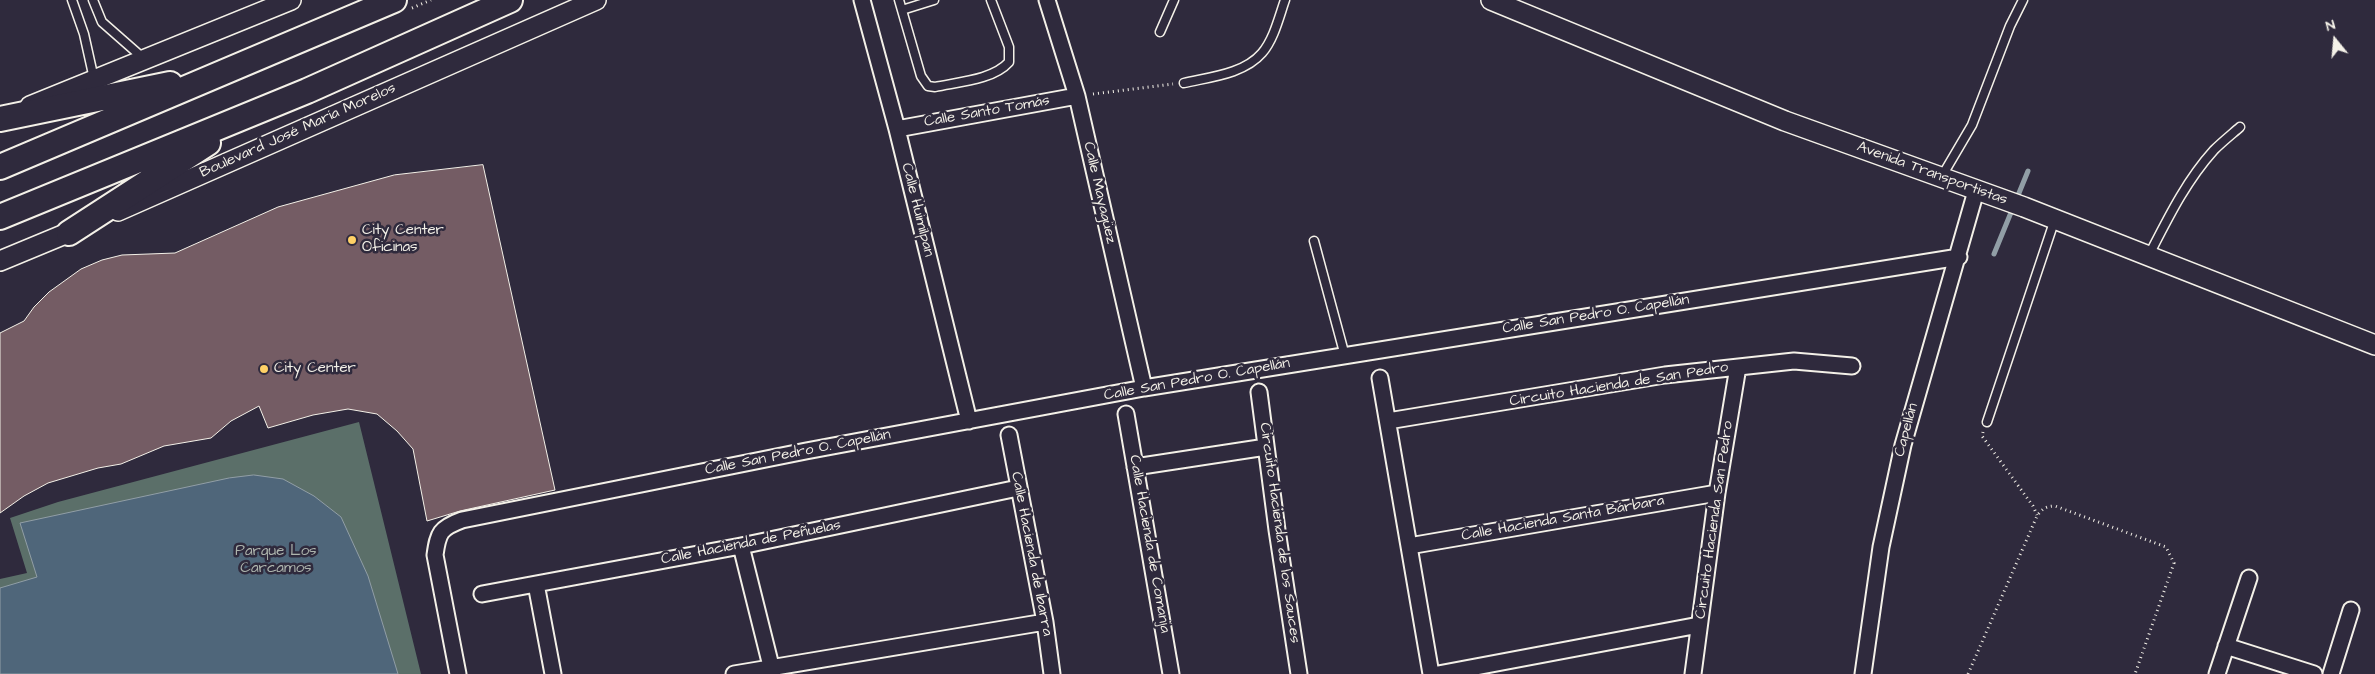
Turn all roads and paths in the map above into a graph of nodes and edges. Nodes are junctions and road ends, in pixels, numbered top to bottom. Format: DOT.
graph roads {
  1 [pos="72,0"];
  2 [pos="93,0"];
  3 [pos="291,0"];
  4 [pos="394,0"];
  5 [pos="510,0"];
  6 [pos="596,0"];
  7 [pos="862,0"];
  8 [pos="899,0"];
  9 [pos="934,0"];
  10 [pos="991,0"];
  11 [pos="1047,0"];
  12 [pos="1174,0"];
  13 [pos="1285,0"];
  14 [pos="1491,0"];
  15 [pos="2023,0"];
  16 [pos="902,10"];
  17 [pos="1160,32"];
  18 [pos="144,60"];
  19 [pos="221,74"];
  20 [pos="94,79"];
  21 [pos="1184,83"];
  22 [pos="1077,96"];
  23 [pos="259,111"];
  24 [pos="0,119"];
  25 [pos="2240,127"];
  26 [pos="898,129"];
  27 [pos="0,168"];
  28 [pos="1941,178"];
  29 [pos="1984,193"];
  30 [pos="0,217"];
  31 [pos="2055,219"];
  32 [pos="69,232"];
  33 [pos="1314,241"];
  34 [pos="2149,255"];
  35 [pos="1959,257"];
  36 [pos="0,261"];
  37 [pos="2375,345"];
  38 [pos="1345,356"];
  39 [pos="1852,366"];
  40 [pos="1738,367"];
  41 [pos="1380,378"];
  42 [pos="1144,388"];
  43 [pos="1259,392"];
  44 [pos="1126,414"];
  45 [pos="969,421"];
  46 [pos="1388,421"];
  47 [pos="1987,422"];
  48 [pos="1009,435"];
  49 [pos="1266,447"];
  50 [pos="1135,467"];
  51 [pos="1018,488"];
  52 [pos="1717,494"];
  53 [pos="2037,516"];
  54 [pos="741,546"];
  55 [pos="1409,546"];
  56 [pos="2249,578"];
  57 [pos="536,584"];
  58 [pos="482,594"];
  59 [pos="2351,610"];
  60 [pos="1045,622"];
  61 [pos="1700,625"];
  62 [pos="2226,646"];
  63 [pos="773,671"];
  64 [pos="458,674"];
  65 [pos="554,674"];
  66 [pos="734,674"];
  67 [pos="1052,674"];
  68 [pos="1171,674"];
  69 [pos="1299,674"];
  70 [pos="1431,674"];
  71 [pos="1438,674"];
  72 [pos="1693,674"];
  73 [pos="1863,674"];
  74 [pos="1968,674"];
  75 [pos="2135,674"];
  76 [pos="2217,674"];
  77 [pos="2314,674"];
  78 [pos="2331,674"];
  1 -- 20 [label="lane"];
  2 -- 18 [label="lane"];
  3 -- 18 [label="street"];
  4 -- 19 [label="main road"];
  5 -- 23 [label="main road"];
  6 -- 32 [label="street, Boulevard José María Morelos"];
  7 -- 26 [label="street, Calle Huimilpan"];
  8 -- 16 [label="lane"];
  9 -- 16 [label="lane"];
  10 -- 16 [label="lane"];
  11 -- 22 [label="street, Calle Mayagüez"];
  12 -- 17 [label="lane"];
  13 -- 21 [label="lane"];
  14 -- 28 [label="street, Avenida Transportistas"];
  15 -- 28 [label="lane"];
  18 -- 20 [label="street"];
  19 -- 24 [label="main road"];
  19 -- 27 [label="main road"];
  20 -- 24 [label="street"];
  21 -- 22 [label="path"];
  22 -- 26 [label="street, Calle Santo Tomás"];
  22 -- 42 [label="street, Calle Mayagüez"];
  23 -- 30 [label="main road"];
  23 -- 32 [label="main road"];
  25 -- 34 [label="lane"];
  26 -- 45 [label="street, Calle Huimilpan"];
  28 -- 29 [label="street, Avenida Transportistas"];
  29 -- 31 [label="street, Avenida Transportistas"];
  29 -- 35 [label="street, Capellán"];
  31 -- 34 [label="street, Avenida Transportistas"];
  31 -- 47 [label="lane"];
  32 -- 36 [label="street, Boulevard José María Morelos"];
  33 -- 38 [label="lane"];
  34 -- 37 [label="street, Avenida Transportistas"];
  35 -- 38 [label="street, Calle San Pedro O. Capellán"];
  35 -- 73 [label="street, Capellán"];
  38 -- 42 [label="street, Calle San Pedro O. Capellán"];
  39 -- 40 [label="street, Circuito Hacienda de San Pedro"];
  40 -- 46 [label="street, Circuito Hacienda de San Pedro"];
  40 -- 52 [label="street, Circuito Hacienda San Pedro"];
  41 -- 46 [label="street"];
  42 -- 45 [label="street, Calle San Pedro O. Capellán"];
  43 -- 49 [label="street, Circuito Hacienda de los Sauces"];
  44 -- 50 [label="street, Calle Hacienda de Comanja"];
  45 -- 64 [label="street, Calle San Pedro O. Capellán"];
  46 -- 55 [label="street"];
  47 -- 53 [label="path"];
  48 -- 51 [label="street, Calle Hacienda de Ibarra"];
  49 -- 50 [label="street"];
  49 -- 69 [label="street, Circuito Hacienda de los Sauces"];
  50 -- 68 [label="street, Calle Hacienda de Comanja"];
  51 -- 54 [label="street, Calle Hacienda de Peñuelas"];
  51 -- 60 [label="street, Calle Hacienda de Ibarra"];
  52 -- 55 [label="street, Calle Hacienda Santa Bárbara"];
  52 -- 61 [label="street, Circuito Hacienda San Pedro"];
  53 -- 74 [label="path"];
  53 -- 75 [label="path"];
  54 -- 57 [label="street, Calle Hacienda de Peñuelas"];
  54 -- 63 [label="street"];
  55 -- 70 [label="street"];
  56 -- 62 [label="street"];
  57 -- 58 [label="street, Calle Hacienda de Peñuelas"];
  57 -- 65 [label="street"];
  59 -- 78 [label="street"];
  60 -- 63 [label="street"];
  60 -- 67 [label="street, Calle Hacienda de Ibarra"];
  61 -- 71 [label="street"];
  61 -- 72 [label="street, Circuito Hacienda San Pedro"];
  62 -- 76 [label="street"];
  62 -- 77 [label="street"];
  63 -- 66 [label="street"];
}
